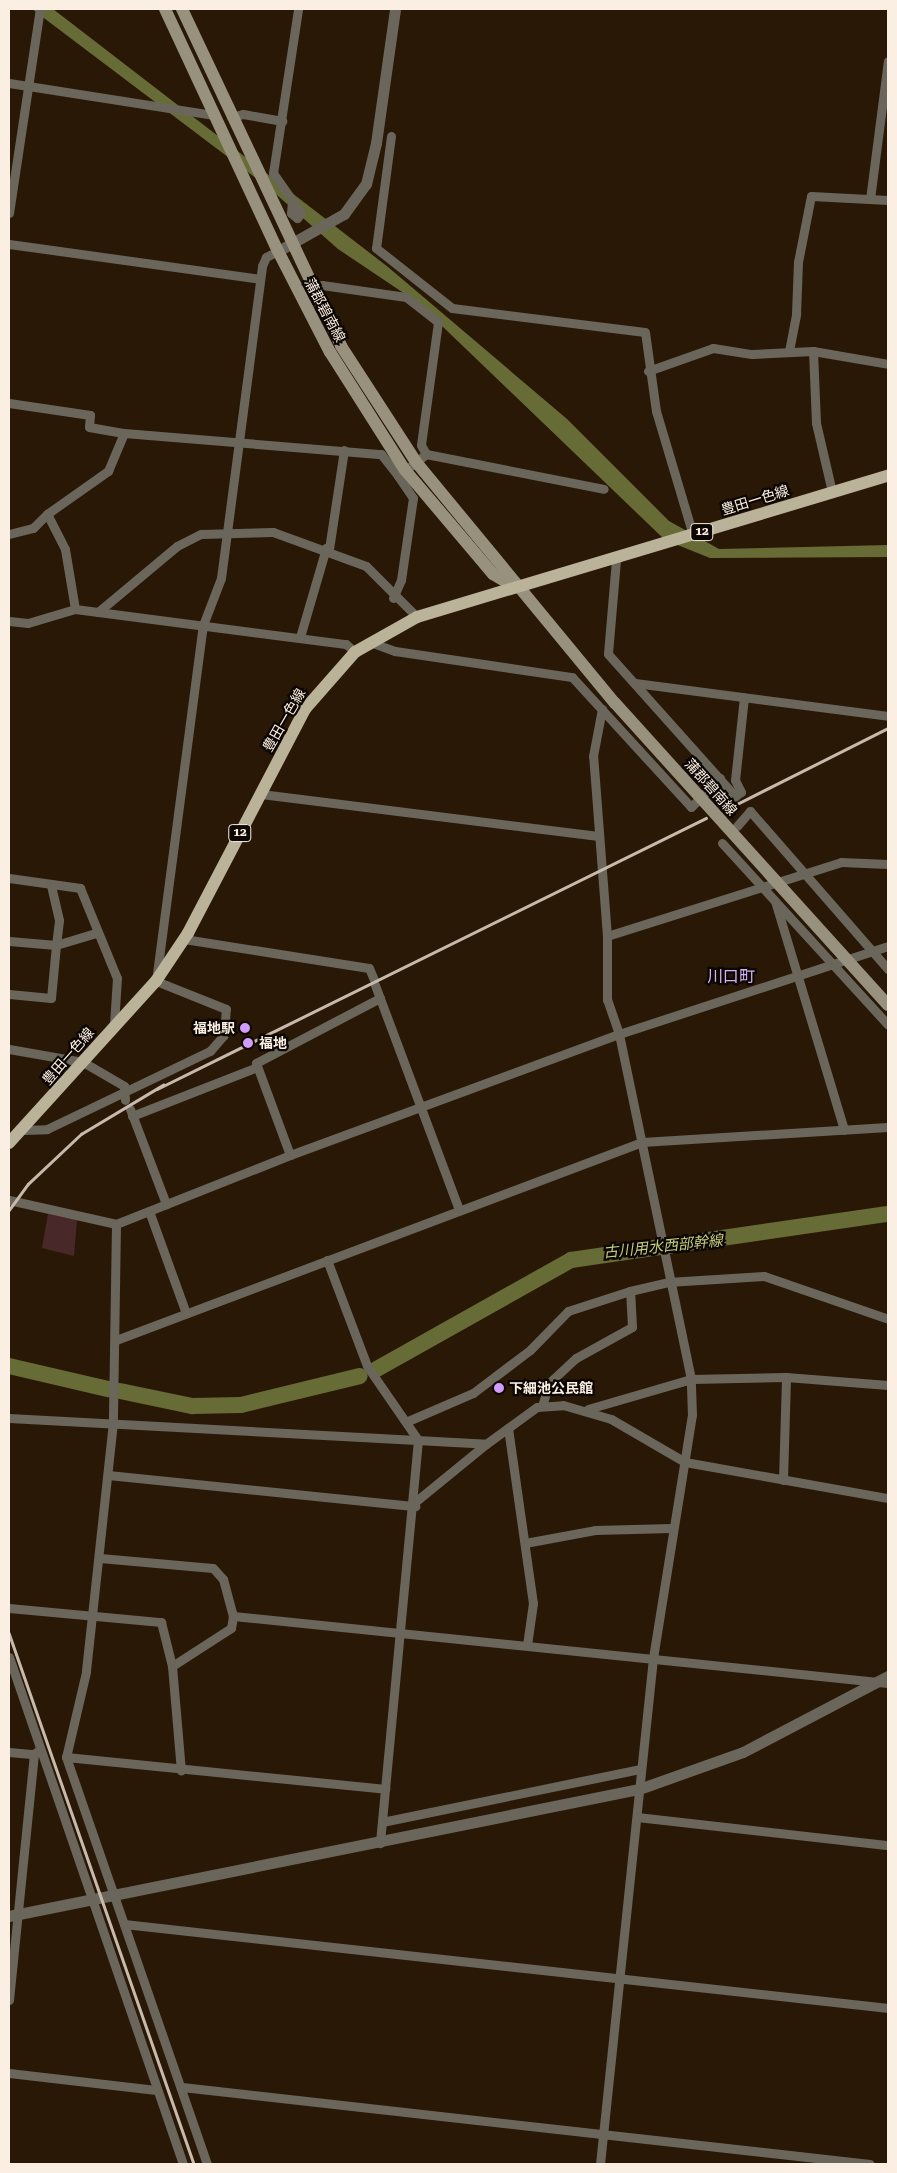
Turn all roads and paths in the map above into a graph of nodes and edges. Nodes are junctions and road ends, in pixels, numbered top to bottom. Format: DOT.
graph roads {
  1 [pos="40,9"];
  2 [pos="165,9"];
  3 [pos="182,9"];
  4 [pos="298,9"];
  5 [pos="395,9"];
  6 [pos="888,61"];
  7 [pos="9,83"];
  8 [pos="30,86"];
  9 [pos="213,114"];
  10 [pos="231,117"];
  11 [pos="282,121"];
  12 [pos="391,136"];
  13 [pos="870,199"];
  14 [pos="292,200"];
  15 [pos="888,200"];
  16 [pos="9,213"];
  17 [pos="9,244"];
  18 [pos="290,246"];
  19 [pos="278,251"];
  20 [pos="260,279"];
  21 [pos="311,290"];
  22 [pos="813,350"];
  23 [pos="789,351"];
  24 [pos="888,364"];
  25 [pos="648,371"];
  26 [pos="9,403"];
  27 [pos="124,433"];
  28 [pos="238,439"];
  29 [pos="344,450"];
  30 [pos="421,458"];
  31 [pos="402,473"];
  32 [pos="888,476"];
  33 [pos="604,489"];
  34 [pos="832,492"];
  35 [pos="47,514"];
  36 [pos="226,533"];
  37 [pos="9,534"];
  38 [pos="693,535"];
  39 [pos="327,549"];
  40 [pos="616,560"];
  41 [pos="515,587"];
  42 [pos="393,598"];
  43 [pos="75,609"];
  44 [pos="98,612"];
  45 [pos="417,617"];
  46 [pos="9,621"];
  47 [pos="203,625"];
  48 [pos="300,637"];
  49 [pos="370,642"];
  50 [pos="355,652"];
  51 [pos="635,683"];
  52 [pos="744,697"];
  53 [pos="602,710"];
  54 [pos="888,716"];
  55 [pos="720,778"];
  56 [pos="261,794"];
  57 [pos="737,826"];
  58 [pos="598,836"];
  59 [pos="722,843"];
  60 [pos="888,864"];
  61 [pos="802,872"];
  62 [pos="9,878"];
  63 [pos="51,884"];
  64 [pos="761,884"];
  65 [pos="774,899"];
  66 [pos="96,933"];
  67 [pos="607,936"];
  68 [pos="184,938"];
  69 [pos="9,941"];
  70 [pos="56,945"];
  71 [pos="888,946"];
  72 [pos="872,951"];
  73 [pos="832,963"];
  74 [pos="888,969"];
  75 [pos="797,975"];
  76 [pos="156,981"];
  77 [pos="9,994"];
  78 [pos="380,998"];
  79 [pos="888,1005"];
  80 [pos="114,1025"];
  81 [pos="888,1025"];
  82 [pos="619,1034"];
  83 [pos="9,1049"];
  84 [pos="83,1062"];
  85 [pos="257,1067"];
  86 [pos="126,1096"];
  87 [pos="420,1108"];
  88 [pos="888,1127"];
  89 [pos="23,1130"];
  90 [pos="844,1130"];
  91 [pos="642,1142"];
  92 [pos="9,1143"];
  93 [pos="290,1154"];
  94 [pos="9,1200"];
  95 [pos="166,1204"];
  96 [pos="459,1210"];
  97 [pos="149,1212"];
  98 [pos="116,1224"];
  99 [pos="327,1260"];
  100 [pos="668,1282"];
  101 [pos="630,1291"];
  102 [pos="186,1313"];
  103 [pos="888,1320"];
  104 [pos="116,1340"];
  105 [pos="786,1376"];
  106 [pos="691,1379"];
  107 [pos="888,1385"];
  108 [pos="542,1406"];
  109 [pos="588,1409"];
  110 [pos="9,1418"];
  111 [pos="408,1420"];
  112 [pos="113,1422"];
  113 [pos="508,1428"];
  114 [pos="418,1440"];
  115 [pos="486,1444"];
  116 [pos="685,1462"];
  117 [pos="108,1475"];
  118 [pos="783,1480"];
  119 [pos="888,1498"];
  120 [pos="415,1504"];
  121 [pos="672,1528"];
  122 [pos="525,1543"];
  123 [pos="100,1558"];
  124 [pos="9,1608"];
  125 [pos="233,1616"];
  126 [pos="92,1618"];
  127 [pos="401,1631"];
  128 [pos="527,1645"];
  129 [pos="9,1657"];
  130 [pos="653,1658"];
  131 [pos="172,1666"];
  132 [pos="885,1680"];
  133 [pos="9,1752"];
  134 [pos="37,1752"];
  135 [pos="66,1757"];
  136 [pos="641,1769"];
  137 [pos="181,1771"];
  138 [pos="385,1789"];
  139 [pos="640,1789"];
  140 [pos="637,1817"];
  141 [pos="382,1822"];
  142 [pos="380,1843"];
  143 [pos="888,1844"];
  144 [pos="114,1895"];
  145 [pos="91,1900"];
  146 [pos="13,1915"];
  147 [pos="124,1924"];
  148 [pos="621,1977"];
  149 [pos="9,2000"];
  150 [pos="888,2008"];
  151 [pos="9,2073"];
  152 [pos="182,2087"];
  153 [pos="156,2090"];
  154 [pos="603,2134"];
  155 [pos="183,2164"];
  156 [pos="207,2164"];
  157 [pos="600,2164"];
  158 [pos="870,2164"];
  1 -- 8 [label="street"];
  2 -- 9 [label="main road, 蒲郡碧南線"];
  3 -- 10 [label="main road, 蒲郡碧南線"];
  4 -- 11 [label="street"];
  5 -- 18 [label="street"];
  6 -- 13 [label="street"];
  7 -- 8 [label="street"];
  8 -- 9 [label="street"];
  8 -- 16 [label="street"];
  9 -- 19 [label="main road, 蒲郡碧南線"];
  10 -- 11 [label="street"];
  10 -- 18 [label="main road, 蒲郡碧南線"];
  11 -- 14 [label="street"];
  12 -- 25 [label="street"];
  13 -- 15 [label="street"];
  13 -- 23 [label="street"];
  17 -- 20 [label="street"];
  18 -- 19 [label="street"];
  18 -- 21 [label="main road, 蒲郡碧南線"];
  19 -- 20 [label="street"];
  19 -- 31 [label="main road, 蒲郡碧南線"];
  20 -- 28 [label="street"];
  21 -- 30 [label="main road, 蒲郡碧南線"];
  21 -- 30 [label="street"];
  22 -- 23 [label="street"];
  22 -- 24 [label="street"];
  22 -- 34 [label="street"];
  23 -- 25 [label="street"];
  25 -- 38 [label="street"];
  26 -- 27 [label="street"];
  27 -- 28 [label="street"];
  27 -- 35 [label="street"];
  28 -- 29 [label="street"];
  28 -- 36 [label="street"];
  29 -- 31 [label="street"];
  29 -- 39 [label="street"];
  30 -- 31 [label="street"];
  30 -- 33 [label="street"];
  30 -- 41 [label="main road, 蒲郡碧南線"];
  31 -- 41 [label="main road, 蒲郡碧南線"];
  31 -- 42 [label="street"];
  32 -- 34 [label="main road, 豊田一色線 / 12"];
  34 -- 38 [label="main road, 豊田一色線 / 12"];
  35 -- 37 [label="street"];
  35 -- 43 [label="street"];
  36 -- 39 [label="street"];
  36 -- 44 [label="street"];
  36 -- 47 [label="street"];
  38 -- 40 [label="main road, 豊田一色線 / 12"];
  39 -- 42 [label="street"];
  39 -- 48 [label="street"];
  40 -- 41 [label="main road, 豊田一色線 / 12"];
  40 -- 51 [label="street"];
  41 -- 45 [label="main road, 豊田一色線 / 12"];
  41 -- 79 [label="main road, 蒲郡碧南線, bridge"];
  42 -- 45 [label="street"];
  43 -- 44 [label="street"];
  43 -- 46 [label="street"];
  44 -- 47 [label="street"];
  45 -- 49 [label="main road, 豊田一色線 / 12"];
  47 -- 48 [label="street"];
  47 -- 76 [label="street"];
  48 -- 50 [label="street"];
  49 -- 50 [label="main road, 豊田一色線 / 12"];
  49 -- 53 [label="street"];
  50 -- 56 [label="main road, 豊田一色線 / 12"];
  51 -- 52 [label="street"];
  51 -- 55 [label="street"];
  52 -- 54 [label="street"];
  52 -- 55 [label="street"];
  53 -- 55 [label="street"];
  53 -- 58 [label="street"];
  56 -- 58 [label="street"];
  56 -- 68 [label="main road, 豊田一色線 / 12"];
  57 -- 61 [label="street"];
  58 -- 67 [label="street"];
  59 -- 64 [label="street"];
  60 -- 61 [label="street"];
  61 -- 64 [label="street"];
  61 -- 72 [label="street"];
  62 -- 63 [label="street"];
  63 -- 66 [label="street"];
  63 -- 70 [label="street"];
  64 -- 65 [label="street"];
  64 -- 67 [label="street"];
  65 -- 73 [label="street"];
  65 -- 75 [label="street"];
  66 -- 70 [label="street"];
  66 -- 80 [label="street"];
  67 -- 82 [label="street"];
  68 -- 76 [label="main road, 豊田一色線 / 12"];
  68 -- 78 [label="street"];
  69 -- 70 [label="street"];
  70 -- 77 [label="street"];
  71 -- 72 [label="street"];
  72 -- 73 [label="street"];
  72 -- 74 [label="street"];
  73 -- 75 [label="street"];
  73 -- 81 [label="street"];
  75 -- 82 [label="street"];
  75 -- 90 [label="street"];
  76 -- 80 [label="main road, 豊田一色線 / 12"];
  76 -- 86 [label="street"];
  78 -- 85 [label="street"];
  78 -- 87 [label="street"];
  80 -- 84 [label="main road, 豊田一色線 / 12"];
  82 -- 87 [label="street"];
  82 -- 91 [label="street"];
  83 -- 84 [label="street"];
  84 -- 86 [label="street"];
  84 -- 89 [label="main road, 豊田一色線 / 12"];
  85 -- 93 [label="street"];
  85 -- 95 [label="street"];
  86 -- 89 [label="street"];
  87 -- 93 [label="street"];
  87 -- 96 [label="street"];
  88 -- 90 [label="street"];
  89 -- 92 [label="main road, 豊田一色線 / 12"];
  90 -- 91 [label="street"];
  91 -- 96 [label="street"];
  91 -- 100 [label="street"];
  93 -- 95 [label="street"];
  94 -- 98 [label="street"];
  95 -- 97 [label="street"];
  96 -- 99 [label="street"];
  97 -- 98 [label="street"];
  97 -- 102 [label="street"];
  98 -- 104 [label="street"];
  99 -- 102 [label="street"];
  99 -- 111 [label="street"];
  100 -- 101 [label="street"];
  100 -- 103 [label="street"];
  100 -- 106 [label="street"];
  101 -- 108 [label="street"];
  101 -- 111 [label="street"];
  102 -- 104 [label="street"];
  104 -- 112 [label="street"];
  105 -- 106 [label="street"];
  105 -- 107 [label="street"];
  105 -- 118 [label="street"];
  106 -- 109 [label="street"];
  106 -- 116 [label="street"];
  108 -- 109 [label="street"];
  108 -- 113 [label="street"];
  109 -- 116 [label="street"];
  110 -- 112 [label="street"];
  111 -- 114 [label="street"];
  112 -- 114 [label="street"];
  112 -- 117 [label="street"];
  113 -- 115 [label="street"];
  113 -- 122 [label="street"];
  114 -- 115 [label="street"];
  114 -- 120 [label="street"];
  115 -- 120 [label="street"];
  116 -- 118 [label="street"];
  116 -- 121 [label="street"];
  117 -- 120 [label="street"];
  117 -- 123 [label="street"];
  118 -- 119 [label="street"];
  120 -- 127 [label="street"];
  121 -- 122 [label="street"];
  121 -- 130 [label="street"];
  122 -- 128 [label="street"];
  123 -- 125 [label="street"];
  123 -- 126 [label="street"];
  124 -- 126 [label="street"];
  125 -- 127 [label="street"];
  125 -- 131 [label="street"];
  126 -- 131 [label="street"];
  126 -- 135 [label="street"];
  127 -- 128 [label="street"];
  127 -- 138 [label="street"];
  128 -- 130 [label="street"];
  129 -- 134 [label="street"];
  130 -- 132 [label="street"];
  130 -- 136 [label="street"];
  131 -- 137 [label="street"];
  132 -- 139 [label="street"];
  133 -- 134 [label="street"];
  134 -- 145 [label="street"];
  134 -- 146 [label="street"];
  135 -- 137 [label="street"];
  135 -- 144 [label="street"];
  136 -- 139 [label="street"];
  136 -- 141 [label="street"];
  137 -- 138 [label="street"];
  138 -- 141 [label="street"];
  139 -- 140 [label="street"];
  139 -- 142 [label="street"];
  140 -- 143 [label="street"];
  140 -- 148 [label="street"];
  141 -- 142 [label="street"];
  142 -- 144 [label="street"];
  144 -- 145 [label="street"];
  144 -- 147 [label="street"];
  145 -- 146 [label="street"];
  145 -- 153 [label="street"];
  146 -- 149 [label="street"];
  147 -- 148 [label="street"];
  147 -- 152 [label="street"];
  148 -- 150 [label="street"];
  148 -- 154 [label="street"];
  151 -- 153 [label="street"];
  152 -- 154 [label="street"];
  152 -- 156 [label="street"];
  153 -- 155 [label="street"];
  154 -- 157 [label="street"];
  154 -- 158 [label="street"];
}
